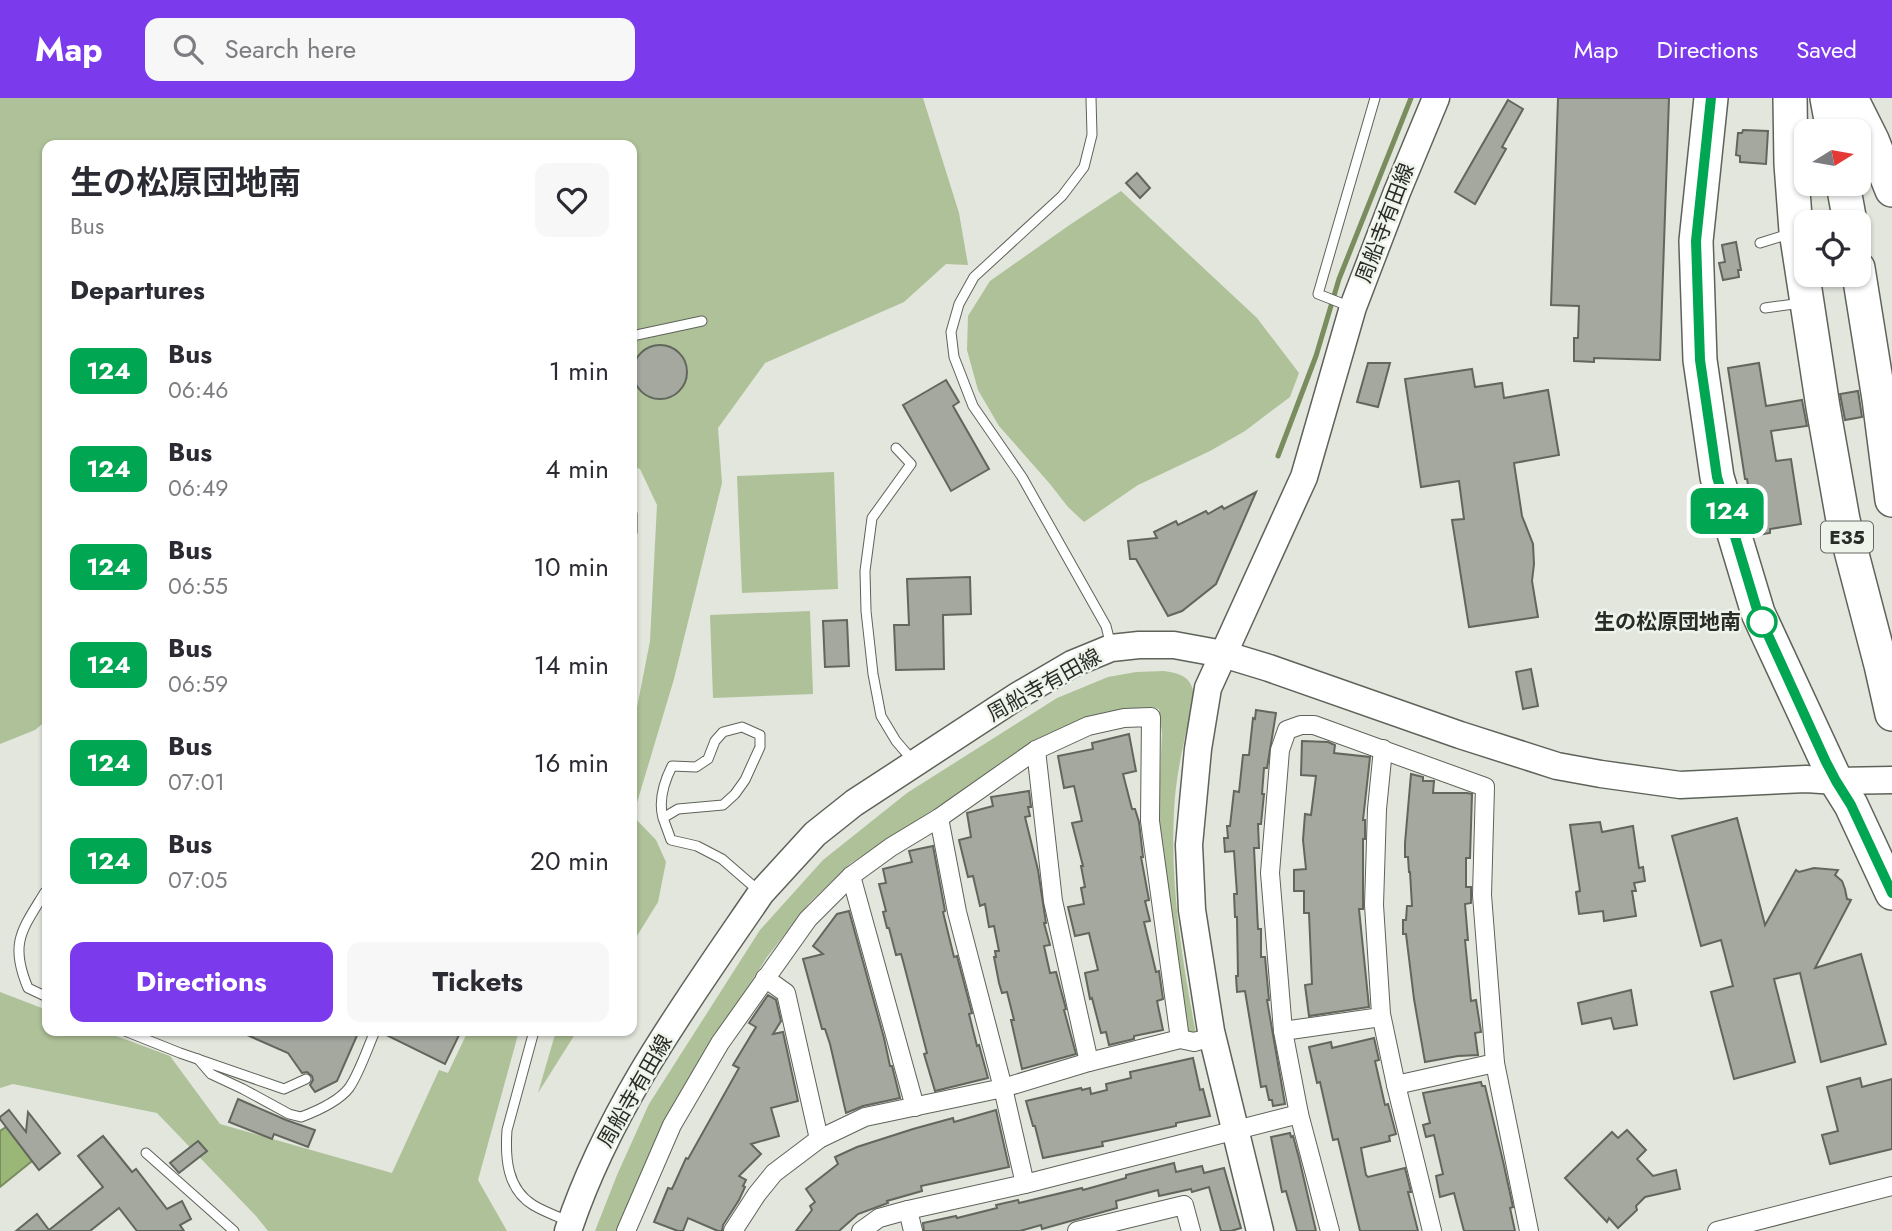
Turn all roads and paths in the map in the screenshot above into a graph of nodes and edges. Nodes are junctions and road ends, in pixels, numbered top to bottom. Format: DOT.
graph roads {
  1 [pos="1091,98"];
  2 [pos="1375,98"];
  3 [pos="1436,98"];
  4 [pos="1711,98"];
  5 [pos="1790,98"];
  6 [pos="1827,98"];
  7 [pos="1851,98"];
  8 [pos="1863,98"];
  9 [pos="1831,119"];
  10 [pos="1872,140"];
  11 [pos="1892,190"];
  12 [pos="1794,210"];
  13 [pos="1794,232"];
  14 [pos="1760,243"];
  15 [pos="1804,287"];
  16 [pos="1861,287"];
  17 [pos="1806,303"];
  18 [pos="1353,307"];
  19 [pos="1765,308"];
  20 [pos="702,321"];
  21 [pos="637,335"];
  22 [pos="896,448"];
  23 [pos="1892,500"];
  24 [pos="1111,648"];
  25 [pos="1223,654"];
  26 [pos="1892,715"];
  27 [pos="1383,749"];
  28 [pos="1036,750"];
  29 [pos="915,763"];
  30 [pos="1892,780"];
  31 [pos="1836,781"];
  32 [pos="663,818"];
  33 [pos="939,818"];
  34 [pos="851,876"];
  35 [pos="761,893"];
  36 [pos="1892,893"];
  37 [pos="42,897"];
  38 [pos="765,978"];
  39 [pos="42,995"];
  40 [pos="1381,1017"];
  41 [pos="1283,1031"];
  42 [pos="138,1036"];
  43 [pos="373,1036"];
  44 [pos="533,1036"];
  45 [pos="1213,1037"];
  46 [pos="1180,1039"];
  47 [pos="198,1059"];
  48 [pos="1089,1062"];
  49 [pos="1495,1063"];
  50 [pos="306,1079"];
  51 [pos="1396,1085"];
  52 [pos="1003,1088"];
  53 [pos="915,1107"];
  54 [pos="1299,1115"];
  55 [pos="1236,1131"];
  56 [pos="819,1139"];
  57 [pos="146,1153"];
  58 [pos="1025,1184"];
  59 [pos="1892,1186"];
  60 [pos="908,1210"];
  61 [pos="569,1227"];
  62 [pos="632,1229"];
  63 [pos="1097,1229"];
  64 [pos="234,1231"];
  65 [pos="733,1231"];
  66 [pos="861,1231"];
  67 [pos="913,1231"];
  68 [pos="1076,1231"];
  69 [pos="1191,1231"];
  70 [pos="1260,1231"];
  71 [pos="1330,1231"];
  72 [pos="1432,1231"];
  73 [pos="1529,1231"];
  74 [pos="1717,1231"];
  1 -- 24 [label="lane"];
  2 -- 18 [label="lane"];
  3 -- 18 [label="main road, 周船寺有田線"];
  4 -- 31 [label="highway"];
  5 -- 12 [label="highway, E35"];
  6 -- 9 [label="highway"];
  7 -- 10 [label="highway"];
  8 -- 10 [label="highway"];
  10 -- 11 [label="highway"];
  13 -- 14 [label="lane"];
  15 -- 17 [label="highway, E35"];
  16 -- 23 [label="highway, E35"];
  17 -- 19 [label="lane"];
  17 -- 26 [label="highway, E35"];
  18 -- 25 [label="main road, 周船寺有田線"];
  20 -- 21 [label="lane"];
  22 -- 29 [label="lane"];
  24 -- 25 [label="main road, 周船寺有田線"];
  24 -- 29 [label="main road, 周船寺有田線"];
  25 -- 31 [label="main road"];
  25 -- 45 [label="main road"];
  27 -- 40 [label="street"];
  27 -- 41 [label="street"];
  27 -- 49 [label="street"];
  28 -- 33 [label="street"];
  28 -- 46 [label="street"];
  28 -- 48 [label="street"];
  29 -- 35 [label="main road, 周船寺有田線"];
  30 -- 31 [label="main road"];
  31 -- 36 [label="highway"];
  32 -- 32 [label="lane"];
  32 -- 35 [label="lane"];
  33 -- 34 [label="street"];
  33 -- 52 [label="street"];
  34 -- 38 [label="street"];
  34 -- 53 [label="street"];
  35 -- 61 [label="main road, 周船寺有田線"];
  37 -- 39 [label="lane"];
  38 -- 56 [label="street"];
  38 -- 62 [label="street"];
  40 -- 41 [label="street"];
  40 -- 51 [label="street"];
  41 -- 54 [label="street"];
  42 -- 47 [label="lane"];
  43 -- 47 [label="lane"];
  44 -- 61 [label="lane"];
  45 -- 46 [label="street"];
  45 -- 55 [label="main road"];
  46 -- 48 [label="street"];
  47 -- 50 [label="lane"];
  48 -- 52 [label="street"];
  49 -- 51 [label="street"];
  49 -- 73 [label="street"];
  51 -- 72 [label="street"];
  52 -- 53 [label="street"];
  52 -- 58 [label="street"];
  53 -- 56 [label="street"];
  54 -- 55 [label="street"];
  54 -- 71 [label="street"];
  55 -- 58 [label="street"];
  55 -- 70 [label="main road"];
  56 -- 65 [label="street"];
  57 -- 64 [label="lane"];
  58 -- 60 [label="street"];
  59 -- 74 [label="street"];
  60 -- 66 [label="street"];
  60 -- 67 [label="street"];
  63 -- 68 [label="street"];
  63 -- 69 [label="street"];
}
